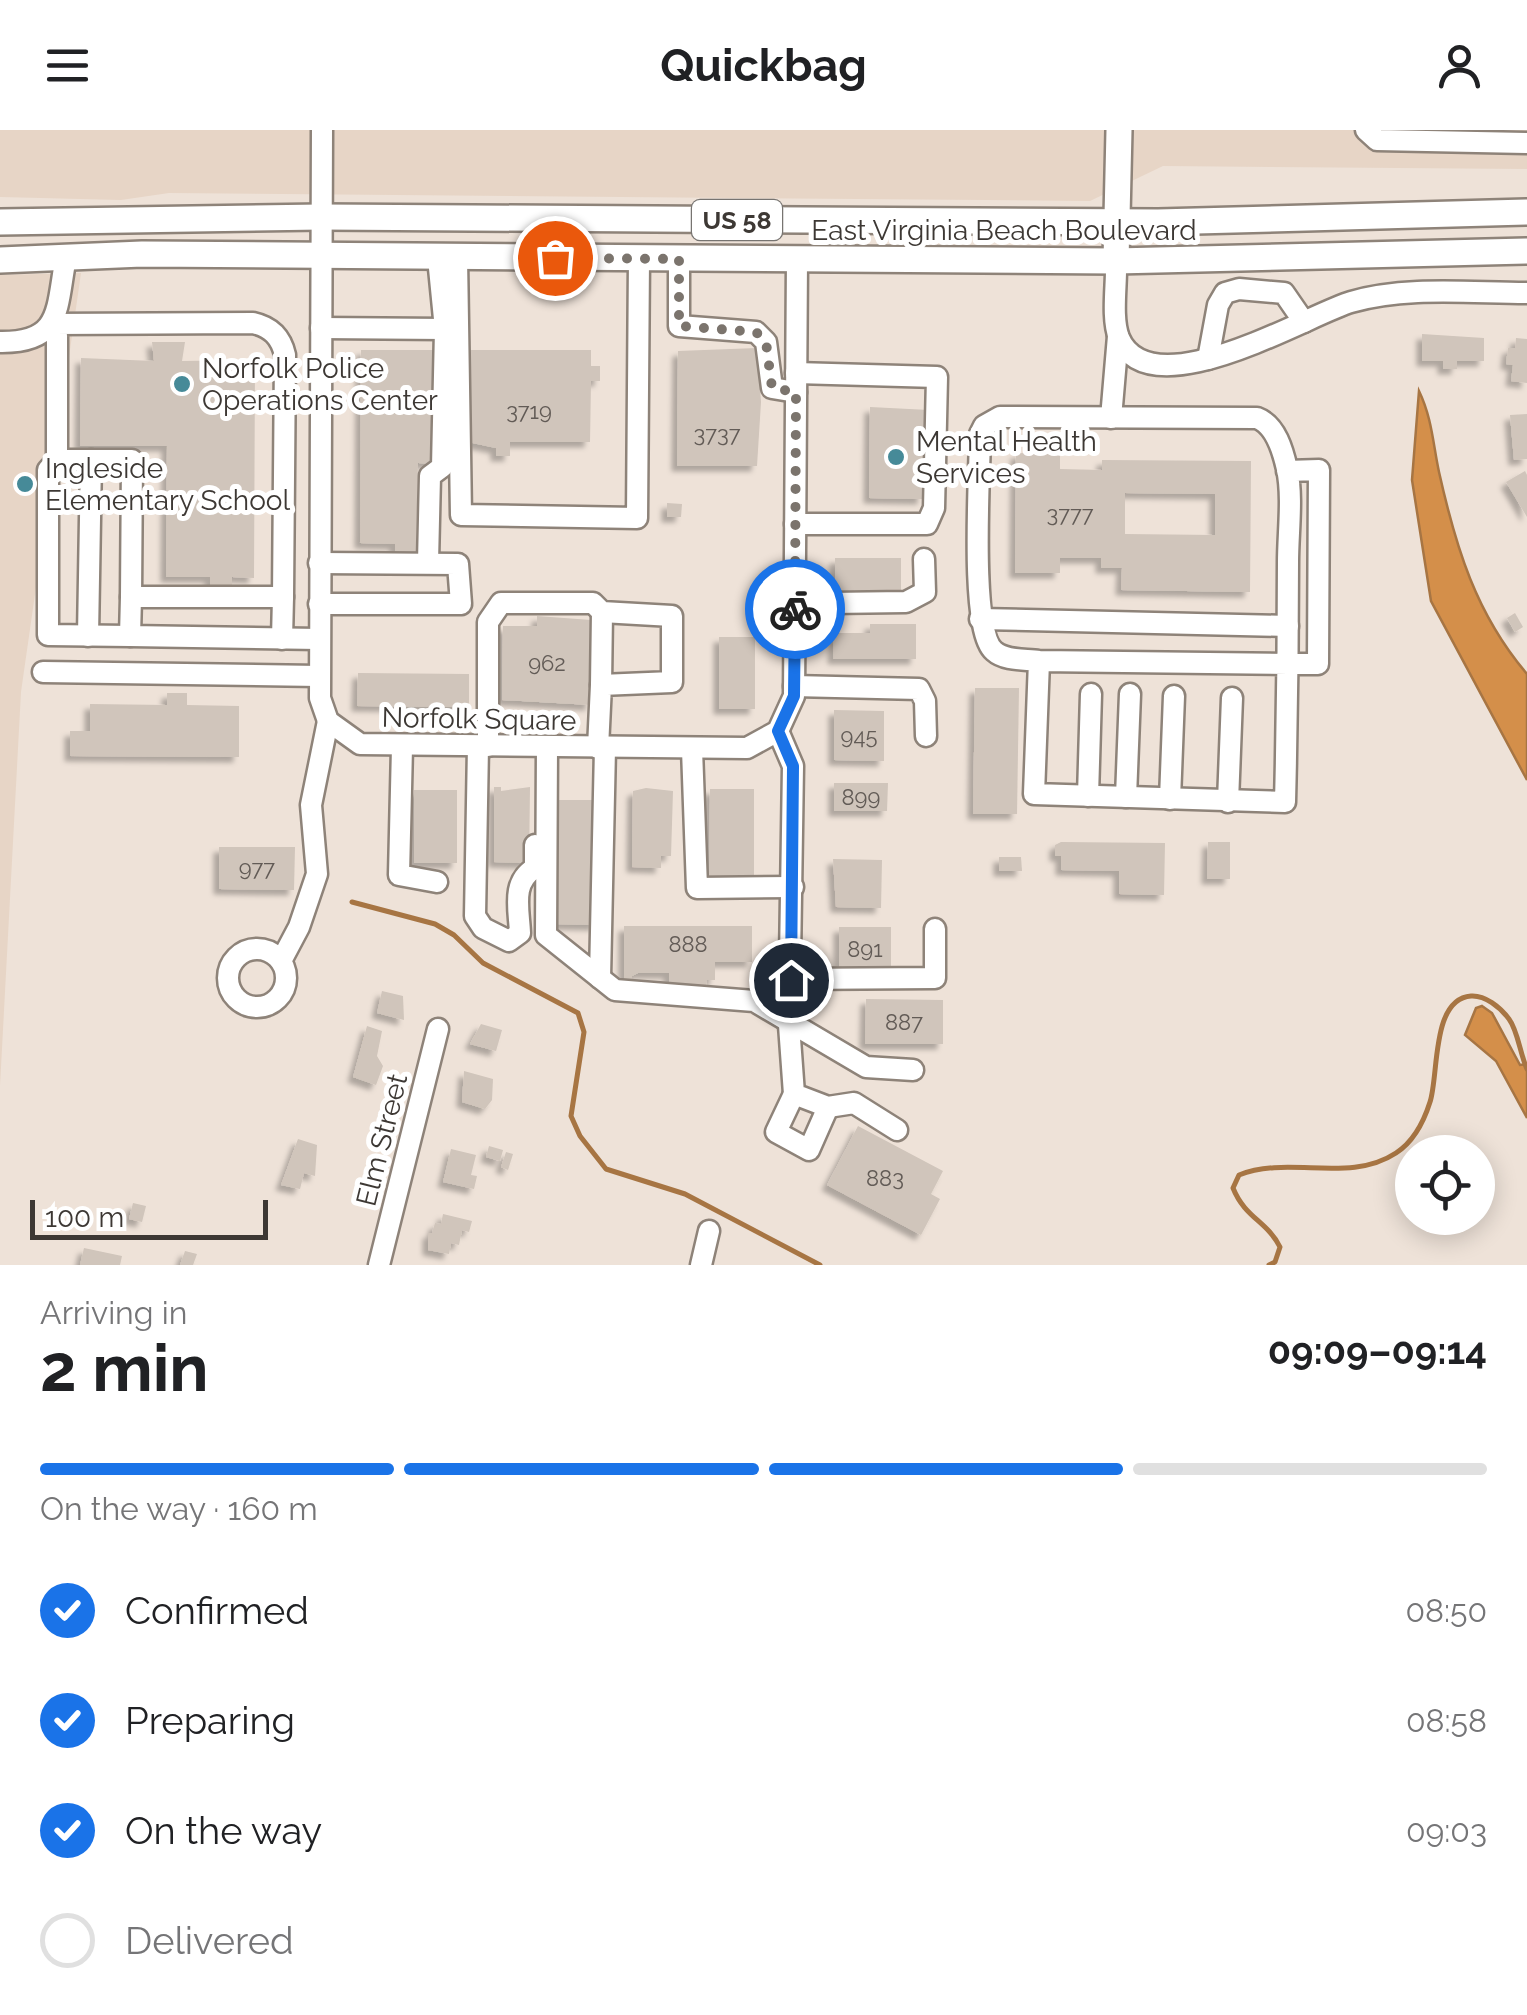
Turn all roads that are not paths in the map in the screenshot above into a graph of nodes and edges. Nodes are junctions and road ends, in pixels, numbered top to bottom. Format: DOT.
graph roads {
  1 [pos="322,130"];
  2 [pos="1118,130"];
  3 [pos="1366,130"];
  4 [pos="1527,143"];
  5 [pos="1527,212"];
  6 [pos="321,217"];
  7 [pos="1237,221"];
  8 [pos="0,222"];
  9 [pos="1117,222"];
  10 [pos="1527,251"];
  11 [pos="320,256"];
  12 [pos="66,258"];
  13 [pos="447,258"];
  14 [pos="639,258"];
  15 [pos="679,259"];
  16 [pos="0,260"];
  17 [pos="797,260"];
  18 [pos="1239,260"];
  19 [pos="1116,261"];
  20 [pos="1527,293"];
  21 [pos="1304,322"];
  22 [pos="53,324"];
  23 [pos="321,328"];
  24 [pos="445,329"];
  25 [pos="1118,336"];
  26 [pos="0,342"];
  27 [pos="1208,358"];
  28 [pos="796,382"];
  29 [pos="1111,418"];
  30 [pos="57,460"];
  31 [pos="91,460"];
  32 [pos="1288,471"];
  33 [pos="795,524"];
  34 [pos="924,559"];
  35 [pos="428,562"];
  36 [pos="319,563"];
  37 [pos="132,597"];
  38 [pos="283,597"];
  39 [pos="795,603"];
  40 [pos="319,604"];
  41 [pos="602,612"];
  42 [pos="980,619"];
  43 [pos="1288,626"];
  44 [pos="88,636"];
  45 [pos="130,636"];
  46 [pos="282,639"];
  47 [pos="319,640"];
  48 [pos="1039,661"];
  49 [pos="1288,664"];
  50 [pos="43,672"];
  51 [pos="319,676"];
  52 [pos="600,686"];
  53 [pos="794,686"];
  54 [pos="1091,694"];
  55 [pos="1130,694"];
  56 [pos="1174,696"];
  57 [pos="1232,698"];
  58 [pos="328,721"];
  59 [pos="778,731"];
  60 [pos="926,736"];
  61 [pos="402,746"];
  62 [pos="483,746"];
  63 [pos="542,747"];
  64 [pos="602,748"];
  65 [pos="692,749"];
  66 [pos="1088,796"];
  67 [pos="1126,797"];
  68 [pos="1170,799"];
  69 [pos="1228,802"];
  70 [pos="437,882"];
  71 [pos="793,888"];
  72 [pos="935,929"];
  73 [pos="281,961"];
  74 [pos="600,978"];
  75 [pos="791,980"];
  76 [pos="789,1025"];
  77 [pos="438,1029"];
  78 [pos="913,1070"];
  79 [pos="794,1094"];
  80 [pos="828,1107"];
  81 [pos="896,1130"];
  82 [pos="709,1231"];
  83 [pos="379,1265"];
  84 [pos="701,1265"];
  1 -- 6 [label="street"];
  2 -- 9 [label="main road"];
  3 -- 4 [label="street"];
  5 -- 7 [label="main road, East Virginia Beach Boulevard / US 58"];
  6 -- 8 [label="main road, East Virginia Beach Boulevard / US 58"];
  6 -- 9 [label="main road, East Virginia Beach Boulevard / US 58"];
  6 -- 11 [label="street"];
  7 -- 9 [label="main road, East Virginia Beach Boulevard / US 58"];
  7 -- 18 [label="main road"];
  9 -- 19 [label="main road"];
  10 -- 18 [label="main road, East Virginia Beach Boulevard / US 58"];
  11 -- 12 [label="main road, East Virginia Beach Boulevard / US 58"];
  11 -- 13 [label="main road, East Virginia Beach Boulevard / US 58"];
  11 -- 23 [label="street"];
  12 -- 16 [label="main road, East Virginia Beach Boulevard / US 58"];
  12 -- 22 [label="street"];
  13 -- 14 [label="main road, East Virginia Beach Boulevard / US 58"];
  13 -- 14 [label="street"];
  13 -- 24 [label="street"];
  14 -- 15 [label="main road, East Virginia Beach Boulevard / US 58"];
  15 -- 17 [label="main road, East Virginia Beach Boulevard / US 58"];
  15 -- 28 [label="street"];
  17 -- 19 [label="main road, East Virginia Beach Boulevard / US 58"];
  17 -- 28 [label="street"];
  18 -- 19 [label="main road, East Virginia Beach Boulevard / US 58"];
  19 -- 25 [label="street"];
  20 -- 21 [label="street"];
  21 -- 27 [label="street"];
  21 -- 27 [label="street"];
  22 -- 26 [label="street"];
  22 -- 30 [label="street"];
  22 -- 38 [label="street"];
  23 -- 24 [label="street"];
  23 -- 36 [label="street"];
  24 -- 35 [label="street"];
  25 -- 27 [label="street"];
  25 -- 29 [label="street"];
  28 -- 33 [label="street"];
  28 -- 33 [label="street"];
  29 -- 32 [label="street"];
  29 -- 42 [label="street"];
  30 -- 31 [label="street"];
  30 -- 44 [label="street"];
  31 -- 37 [label="street"];
  31 -- 44 [label="street"];
  32 -- 43 [label="street"];
  32 -- 49 [label="street"];
  33 -- 39 [label="street"];
  34 -- 39 [label="street"];
  35 -- 36 [label="street"];
  35 -- 40 [label="street"];
  36 -- 40 [label="street"];
  37 -- 38 [label="street"];
  37 -- 45 [label="street"];
  38 -- 46 [label="street"];
  39 -- 53 [label="street"];
  40 -- 47 [label="street"];
  41 -- 52 [label="street"];
  41 -- 52 [label="street"];
  41 -- 62 [label="street"];
  42 -- 43 [label="street"];
  42 -- 48 [label="street"];
  43 -- 49 [label="street"];
  44 -- 45 [label="street"];
  45 -- 46 [label="street"];
  46 -- 47 [label="street"];
  47 -- 51 [label="street"];
  48 -- 49 [label="street"];
  48 -- 66 [label="street"];
  49 -- 69 [label="street"];
  50 -- 51 [label="street"];
  51 -- 58 [label="street"];
  52 -- 64 [label="street"];
  53 -- 59 [label="street"];
  53 -- 60 [label="street"];
  54 -- 66 [label="street"];
  55 -- 67 [label="street"];
  56 -- 68 [label="street"];
  57 -- 69 [label="street"];
  58 -- 61 [label="street, Norfolk Square"];
  58 -- 73 [label="street"];
  59 -- 65 [label="street, Norfolk Square"];
  59 -- 71 [label="street"];
  61 -- 62 [label="street, Norfolk Square"];
  61 -- 70 [label="street"];
  62 -- 63 [label="street, Norfolk Square"];
  62 -- 63 [label="street"];
  63 -- 64 [label="street, Norfolk Square"];
  63 -- 74 [label="street"];
  64 -- 65 [label="street, Norfolk Square"];
  64 -- 74 [label="street"];
  65 -- 71 [label="street"];
  66 -- 67 [label="street"];
  67 -- 68 [label="street"];
  68 -- 69 [label="street"];
  71 -- 75 [label="street"];
  72 -- 75 [label="street"];
  74 -- 76 [label="street"];
  75 -- 76 [label="street"];
  76 -- 78 [label="street"];
  76 -- 79 [label="street"];
  77 -- 83 [label="street, Elm Street"];
  79 -- 80 [label="street"];
  79 -- 80 [label="street"];
  80 -- 81 [label="street"];
  82 -- 84 [label="street"];
}
